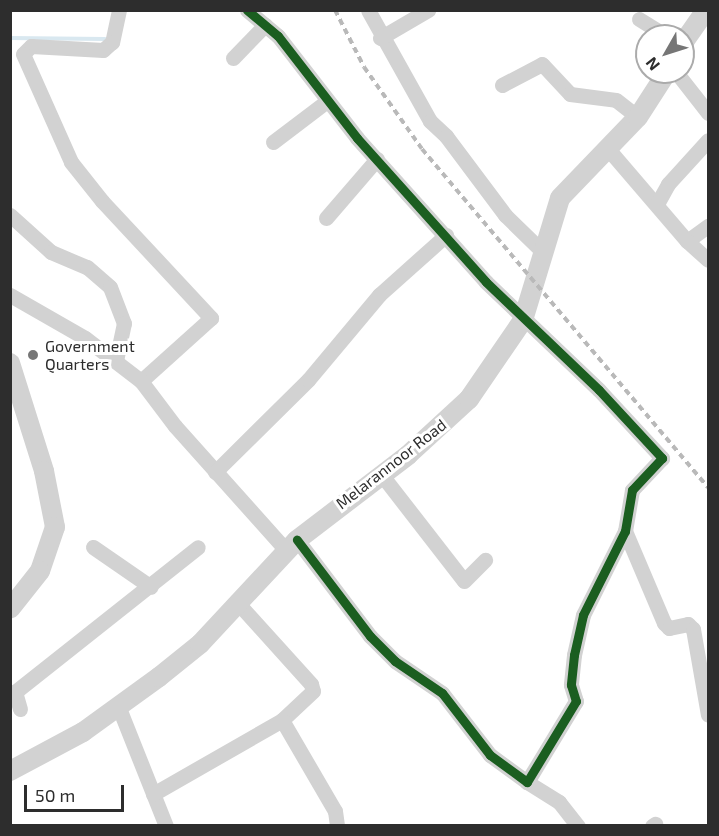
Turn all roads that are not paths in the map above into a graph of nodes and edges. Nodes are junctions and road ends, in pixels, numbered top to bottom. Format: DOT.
graph roads {
  1 [pos="119,10"];
  2 [pos="247,10"];
  3 [pos="368,10"];
  4 [pos="428,10"];
  5 [pos="706,10"];
  6 [pos="639,19"];
  7 [pos="647,24"];
  8 [pos="265,25"];
  9 [pos="695,26"];
  10 [pos="380,38"];
  11 [pos="233,58"];
  12 [pos="659,84"];
  13 [pos="685,84"];
  14 [pos="502,85"];
  15 [pos="327,100"];
  16 [pos="708,113"];
  17 [pos="638,117"];
  18 [pos="708,140"];
  19 [pos="273,142"];
  20 [pos="609,150"];
  21 [pos="377,159"];
  22 [pos="657,204"];
  23 [pos="10,215"];
  24 [pos="326,218"];
  25 [pos="708,226"];
  26 [pos="446,235"];
  27 [pos="687,241"];
  28 [pos="544,253"];
  29 [pos="708,260"];
  30 [pos="10,295"];
  31 [pos="523,320"];
  32 [pos="116,361"];
  33 [pos="10,363"];
  34 [pos="141,381"];
  35 [pos="215,472"];
  36 [pos="381,474"];
  37 [pos="625,531"];
  38 [pos="291,545"];
  39 [pos="93,547"];
  40 [pos="198,547"];
  41 [pos="485,560"];
  42 [pos="151,587"];
  43 [pos="236,601"];
  44 [pos="10,609"];
  45 [pos="119,708"];
  46 [pos="20,709"];
  47 [pos="708,715"];
  48 [pos="282,720"];
  49 [pos="10,771"];
  50 [pos="527,782"];
  51 [pos="153,794"];
  52 [pos="166,825"];
  53 [pos="337,825"];
  54 [pos="578,825"];
  1 -- 34 [label="street"];
  2 -- 8 [label="street"];
  3 -- 10 [label="street"];
  4 -- 10 [label="street"];
  5 -- 9 [label="street"];
  6 -- 7 [label="street"];
  8 -- 11 [label="street"];
  8 -- 15 [label="street"];
  10 -- 28 [label="street"];
  12 -- 17 [label="street, Melarannoor Road"];
  13 -- 16 [label="street"];
  14 -- 17 [label="street"];
  15 -- 19 [label="street"];
  15 -- 21 [label="street"];
  17 -- 20 [label="street, Melarannoor Road"];
  18 -- 22 [label="street"];
  20 -- 22 [label="street"];
  20 -- 28 [label="street, Melarannoor Road"];
  21 -- 24 [label="street"];
  21 -- 26 [label="street"];
  22 -- 27 [label="street"];
  23 -- 32 [label="street"];
  25 -- 27 [label="street"];
  26 -- 31 [label="street"];
  26 -- 35 [label="street"];
  27 -- 29 [label="street"];
  28 -- 31 [label="street, Melarannoor Road"];
  30 -- 32 [label="street"];
  31 -- 36 [label="street, Melarannoor Road"];
  31 -- 37 [label="street"];
  32 -- 34 [label="street"];
  33 -- 44 [label="street"];
  34 -- 35 [label="street"];
  35 -- 38 [label="street"];
  36 -- 38 [label="street, Melarannoor Road"];
  36 -- 41 [label="street"];
  37 -- 47 [label="street"];
  37 -- 50 [label="street"];
  38 -- 43 [label="street, Melarannoor Road"];
  38 -- 50 [label="street"];
  39 -- 42 [label="street"];
  40 -- 42 [label="street"];
  42 -- 46 [label="street"];
  43 -- 45 [label="street, Melarannoor Road"];
  43 -- 48 [label="street"];
  45 -- 49 [label="street, Melarannoor Road"];
  45 -- 51 [label="street"];
  48 -- 51 [label="street"];
  48 -- 53 [label="street"];
  50 -- 54 [label="street"];
  51 -- 52 [label="street"];
}
